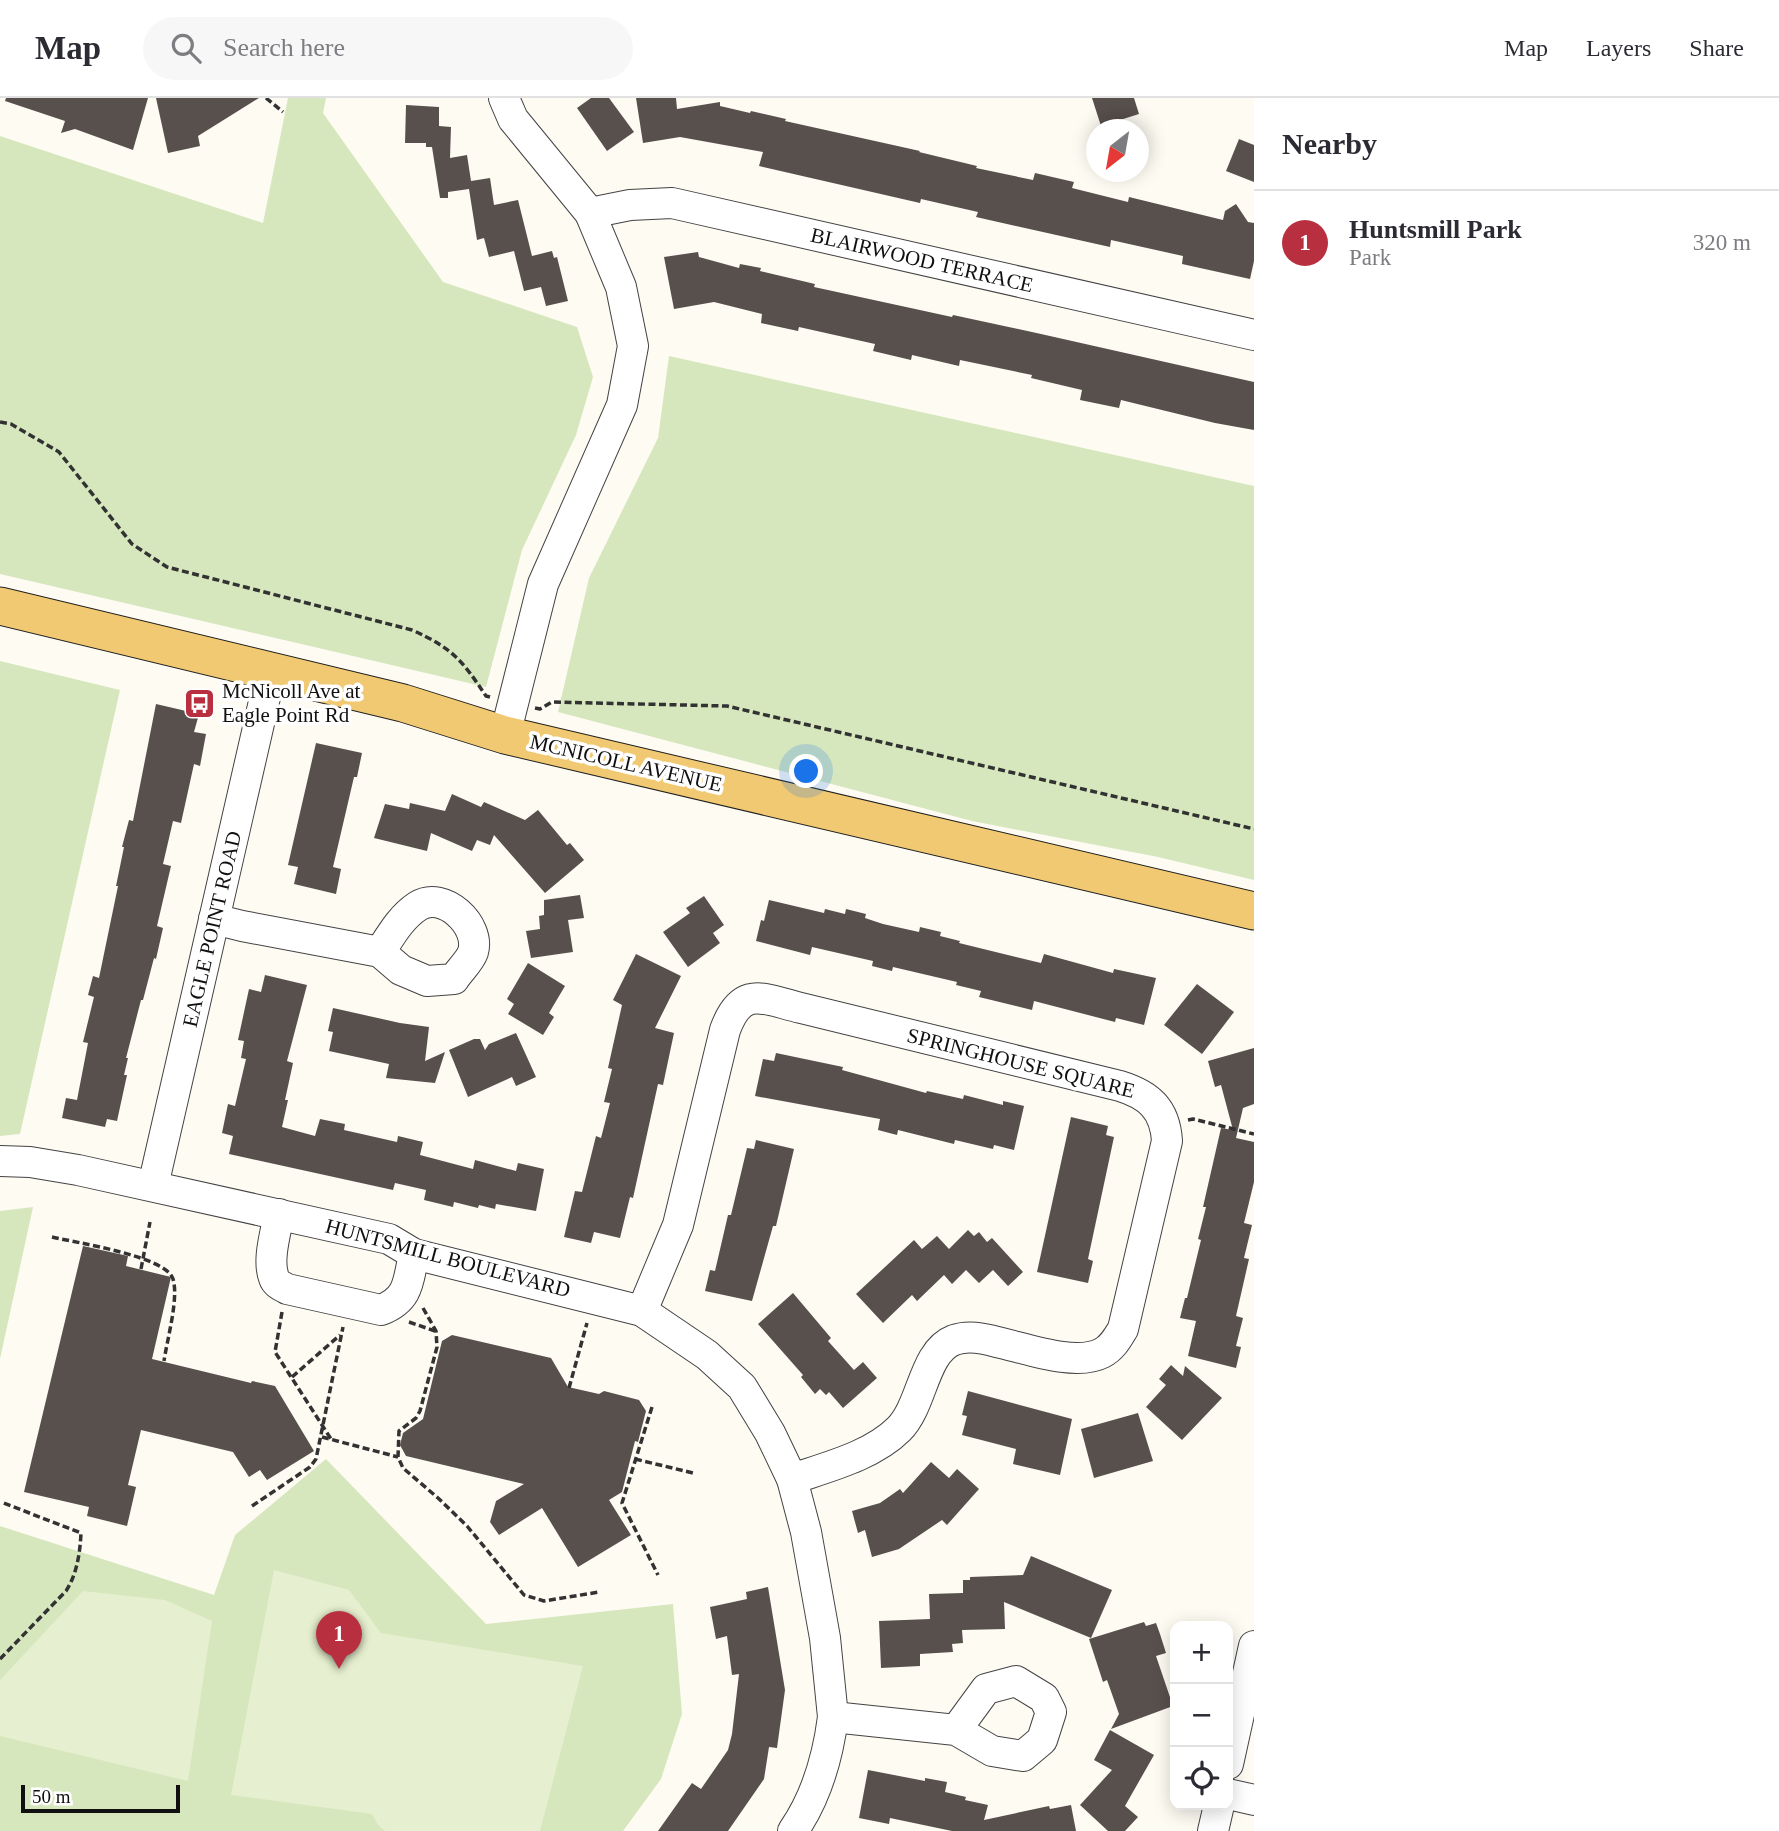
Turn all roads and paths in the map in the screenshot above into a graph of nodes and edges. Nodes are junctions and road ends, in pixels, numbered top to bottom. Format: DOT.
graph roads {
  1 [pos="266,98"];
  2 [pos="504,98"];
  3 [pos="284,112"];
  4 [pos="590,213"];
  5 [pos="1254,335"];
  6 [pos="0,422"];
  7 [pos="0,606"];
  8 [pos="271,671"];
  9 [pos="486,696"];
  10 [pos="540,709"];
  11 [pos="505,735"];
  12 [pos="1254,830"];
  13 [pos="1254,911"];
  14 [pos="214,919"];
  15 [pos="380,952"];
  16 [pos="1166,1126"];
  17 [pos="1254,1134"];
  18 [pos="0,1161"];
  19 [pos="153,1186"];
  20 [pos="279,1214"];
  21 [pos="150,1223"];
  22 [pos="52,1237"];
  23 [pos="414,1254"];
  24 [pos="143,1258"];
  25 [pos="141,1269"];
  26 [pos="287,1289"];
  27 [pos="408,1289"];
  28 [pos="592,1297"];
  29 [pos="348,1304"];
  30 [pos="642,1311"];
  31 [pos="342,1333"];
  32 [pos="164,1360"];
  33 [pos="292,1377"];
  34 [pos="569,1388"];
  35 [pos="652,1407"];
  36 [pos="324,1427"];
  37 [pos="322,1437"];
  38 [pos="331,1439"];
  39 [pos="398,1457"];
  40 [pos="635,1459"];
  41 [pos="693,1473"];
  42 [pos="792,1479"];
  43 [pos="1,1502"];
  44 [pos="252,1506"];
  45 [pos="658,1574"];
  46 [pos="599,1592"];
  47 [pos="1254,1646"];
  48 [pos="0,1660"];
  49 [pos="833,1717"];
  50 [pos="1246,1723"];
  51 [pos="956,1730"];
  52 [pos="1233,1753"];
  53 [pos="1233,1795"];
  54 [pos="1254,1800"];
  55 [pos="1218,1810"];
  56 [pos="793,1831"];
  57 [pos="1213,1831"];
  1 -- 3 [label="path"];
  2 -- 4 [label="street"];
  4 -- 5 [label="street, BLAIRWOOD TERRACE"];
  4 -- 11 [label="street"];
  6 -- 9 [label="path"];
  7 -- 8 [label="main road, MCNICOLL AVENUE"];
  8 -- 11 [label="main road, MCNICOLL AVENUE"];
  8 -- 14 [label="street, EAGLE POINT ROAD"];
  10 -- 12 [label="path"];
  11 -- 13 [label="main road, MCNICOLL AVENUE"];
  14 -- 15 [label="street"];
  14 -- 19 [label="street, EAGLE POINT ROAD"];
  16 -- 17 [label="path"];
  16 -- 30 [label="street, SPRINGHOUSE SQUARE"];
  16 -- 42 [label="street"];
  18 -- 19 [label="street, HUNTSMILL BOULEVARD"];
  19 -- 20 [label="street, HUNTSMILL BOULEVARD"];
  20 -- 23 [label="street, HUNTSMILL BOULEVARD"];
  20 -- 26 [label="street"];
  21 -- 24 [label="path"];
  22 -- 24 [label="path"];
  23 -- 27 [label="street"];
  23 -- 28 [label="street, HUNTSMILL BOULEVARD"];
  24 -- 25 [label="path"];
  24 -- 32 [label="path"];
  26 -- 29 [label="street"];
  26 -- 33 [label="path"];
  27 -- 29 [label="street"];
  27 -- 39 [label="path"];
  28 -- 30 [label="street, HUNTSMILL BOULEVARD"];
  28 -- 34 [label="path"];
  29 -- 31 [label="path"];
  30 -- 42 [label="street, HUNTSMILL BOULEVARD"];
  31 -- 33 [label="path"];
  31 -- 36 [label="path"];
  33 -- 36 [label="path"];
  35 -- 40 [label="path"];
  36 -- 37 [label="path"];
  36 -- 38 [label="path"];
  37 -- 38 [label="path"];
  37 -- 44 [label="path"];
  38 -- 39 [label="path"];
  39 -- 46 [label="path"];
  40 -- 41 [label="path"];
  40 -- 45 [label="path"];
  42 -- 49 [label="street, HUNTSMILL BOULEVARD"];
  43 -- 48 [label="path"];
  47 -- 50 [label="street"];
  49 -- 51 [label="street"];
  49 -- 56 [label="street, HUNTSMILL BOULEVARD"];
  50 -- 52 [label="street"];
  53 -- 54 [label="street"];
  55 -- 57 [label="street"];
}
